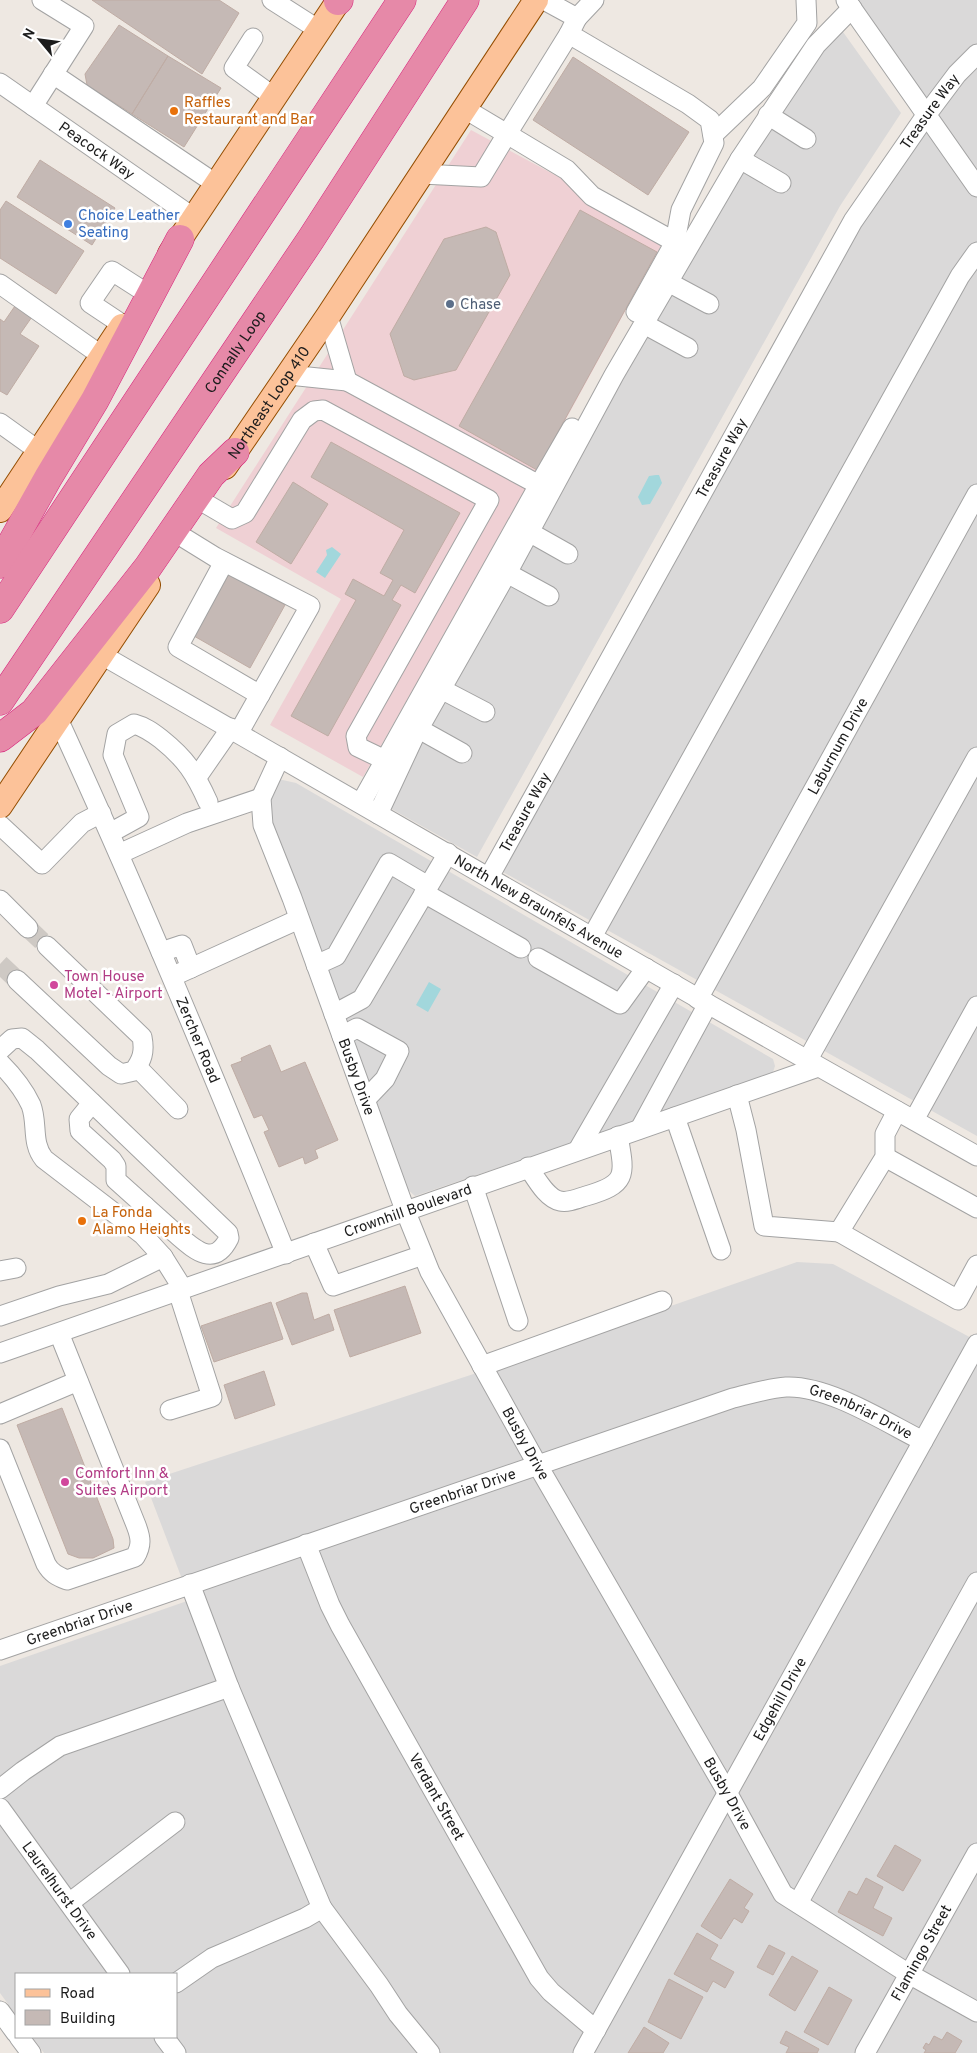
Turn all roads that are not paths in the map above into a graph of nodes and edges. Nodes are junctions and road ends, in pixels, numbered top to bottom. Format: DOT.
graph roads {
  1 [pos="42,0"];
  2 [pos="272,0"];
  3 [pos="339,0"];
  4 [pos="402,0"];
  5 [pos="466,0"];
  6 [pos="536,0"];
  7 [pos="544,0"];
  8 [pos="594,0"];
  9 [pos="806,0"];
  10 [pos="849,4"];
  11 [pos="573,26"];
  12 [pos="319,30"];
  13 [pos="253,38"];
  14 [pos="977,54"];
  15 [pos="53,74"];
  16 [pos="0,83"];
  17 [pos="274,97"];
  18 [pos="33,106"];
  19 [pos="465,110"];
  20 [pos="927,114"];
  21 [pos="768,115"];
  22 [pos="507,134"];
  23 [pos="713,135"];
  24 [pos="806,139"];
  25 [pos="740,159"];
  26 [pos="422,174"];
  27 [pos="781,183"];
  28 [pos="216,184"];
  29 [pos="977,187"];
  30 [pos="187,228"];
  31 [pos="675,242"];
  32 [pos="977,252"];
  33 [pos="668,282"];
  34 [pos="0,284"];
  35 [pos="148,294"];
  36 [pos="709,304"];
  37 [pos="328,316"];
  38 [pos="644,324"];
  39 [pos="123,325"];
  40 [pos="688,348"];
  41 [pos="102,356"];
  42 [pos="289,375"];
  43 [pos="347,381"];
  44 [pos="0,423"];
  45 [pos="39,451"];
  46 [pos="235,452"];
  47 [pos="539,485"];
  48 [pos="977,494"];
  49 [pos="204,502"];
  50 [pos="0,510"];
  51 [pos="529,532"];
  52 [pos="181,536"];
  53 [pos="568,554"];
  54 [pos="224,562"];
  55 [pos="0,564"];
  56 [pos="507,573"];
  57 [pos="549,596"];
  58 [pos="0,609"];
  59 [pos="102,654"];
  60 [pos="442,689"];
  61 [pos="260,695"];
  62 [pos="0,701"];
  63 [pos="485,712"];
  64 [pos="58,719"];
  65 [pos="419,729"];
  66 [pos="235,730"];
  67 [pos="0,738"];
  68 [pos="462,753"];
  69 [pos="280,757"];
  70 [pos="977,757"];
  71 [pos="385,760"];
  72 [pos="197,777"];
  73 [pos="261,798"];
  74 [pos="208,802"];
  75 [pos="361,803"];
  76 [pos="0,806"];
  77 [pos="102,813"];
  78 [pos="378,814"];
  79 [pos="0,825"];
  80 [pos="110,833"];
  81 [pos="448,853"];
  82 [pos="119,854"];
  83 [pos="489,877"];
  84 [pos="426,890"];
  85 [pos="0,900"];
  86 [pos="299,919"];
  87 [pos="28,928"];
  88 [pos="592,937"];
  89 [pos="47,946"];
  90 [pos="521,948"];
  91 [pos="162,952"];
  92 [pos="538,958"];
  93 [pos="316,965"];
  94 [pos="191,968"];
  95 [pos="646,968"];
  96 [pos="172,976"];
  97 [pos="17,980"];
  98 [pos="674,984"];
  99 [pos="703,1002"];
  100 [pos="977,1006"];
  101 [pos="334,1014"];
  102 [pos="342,1036"];
  103 [pos="0,1050"];
  104 [pos="0,1064"];
  105 [pos="812,1064"];
  106 [pos="137,1066"];
  107 [pos="737,1095"];
  108 [pos="365,1100"];
  109 [pos="92,1103"];
  110 [pos="178,1109"];
  111 [pos="898,1111"];
  112 [pos="675,1116"];
  113 [pos="914,1120"];
  114 [pos="640,1129"];
  115 [pos="618,1136"];
  116 [pos="578,1150"];
  117 [pos="977,1156"];
  118 [pos="885,1157"];
  119 [pos="528,1167"];
  120 [pos="473,1186"];
  121 [pos="145,1206"];
  122 [pos="977,1208"];
  123 [pos="405,1210"];
  124 [pos="130,1226"];
  125 [pos="838,1232"];
  126 [pos="314,1244"];
  127 [pos="721,1250"];
  128 [pos="286,1254"];
  129 [pos="423,1256"];
  130 [pos="163,1257"];
  131 [pos="977,1265"];
  132 [pos="181,1290"];
  133 [pos="662,1301"];
  134 [pos="0,1316"];
  135 [pos="518,1321"];
  136 [pos="59,1333"];
  137 [pos="977,1344"];
  138 [pos="0,1353"];
  139 [pos="482,1366"];
  140 [pos="78,1381"];
  141 [pos="170,1410"];
  142 [pos="0,1414"];
  143 [pos="923,1441"];
  144 [pos="0,1449"];
  145 [pos="537,1464"];
  146 [pos="306,1544"];
  147 [pos="977,1582"];
  148 [pos="190,1584"];
  149 [pos="0,1650"];
  150 [pos="229,1687"];
  151 [pos="0,1789"];
  152 [pos="727,1792"];
  153 [pos="0,1808"];
  154 [pos="175,1822"];
  155 [pos="977,1853"];
  156 [pos="69,1903"];
  157 [pos="798,1903"];
  158 [pos="322,1908"];
  159 [pos="119,1973"];
  160 [pos="909,1974"];
  161 [pos="178,1982"];
  162 [pos="0,2011"];
  163 [pos="977,2012"];
  164 [pos="596,2030"];
  165 [pos="15,2033"];
  166 [pos="20,2038"];
  167 [pos="165,2038"];
  168 [pos="30,2053"];
  169 [pos="176,2053"];
  170 [pos="430,2053"];
  171 [pos="583,2053"];
  172 [pos="865,2053"];
  1 -- 15 [label="street"];
  2 -- 12 [label="street"];
  3 -- 12 [label="main road"];
  4 -- 58 [label="highway"];
  5 -- 62 [label="highway, Connally Loop"];
  6 -- 19 [label="main road, Northeast Loop 410"];
  7 -- 11 [label="street"];
  8 -- 11 [label="street"];
  9 -- 23 [label="street"];
  10 -- 20 [label="street"];
  10 -- 21 [label="street"];
  11 -- 22 [label="street"];
  11 -- 23 [label="street"];
  12 -- 17 [label="main road"];
  13 -- 17 [label="street"];
  14 -- 20 [label="street, Treasure Way"];
  15 -- 18 [label="street"];
  15 -- 28 [label="street"];
  16 -- 18 [label="street, Peacock Way"];
  17 -- 28 [label="main road"];
  18 -- 30 [label="street, Peacock Way"];
  19 -- 22 [label="street"];
  19 -- 26 [label="main road, Northeast Loop 410"];
  20 -- 29 [label="street"];
  20 -- 83 [label="street, Treasure Way"];
  21 -- 24 [label="street"];
  21 -- 25 [label="street"];
  22 -- 26 [label="street"];
  22 -- 31 [label="street"];
  23 -- 31 [label="street"];
  25 -- 27 [label="street"];
  25 -- 33 [label="street"];
  26 -- 37 [label="main road, Northeast Loop 410"];
  28 -- 30 [label="main road"];
  30 -- 35 [label="highway"];
  31 -- 47 [label="street"];
  32 -- 88 [label="street"];
  33 -- 36 [label="street"];
  33 -- 38 [label="street"];
  34 -- 41 [label="street"];
  35 -- 39 [label="main road"];
  35 -- 39 [label="street"];
  35 -- 55 [label="highway"];
  37 -- 42 [label="main road, Northeast Loop 410"];
  37 -- 43 [label="street"];
  38 -- 40 [label="street"];
  38 -- 51 [label="street"];
  39 -- 41 [label="main road"];
  41 -- 45 [label="main road"];
  42 -- 43 [label="street"];
  42 -- 46 [label="main road, Northeast Loop 410"];
  43 -- 47 [label="street"];
  44 -- 45 [label="street"];
  45 -- 50 [label="main road"];
  46 -- 49 [label="main road, Northeast Loop 410"];
  46 -- 67 [label="highway"];
  47 -- 71 [label="street"];
  48 -- 99 [label="street, Laburnum Drive"];
  49 -- 52 [label="main road, Northeast Loop 410"];
  49 -- 71 [label="street"];
  51 -- 53 [label="street"];
  51 -- 56 [label="street"];
  52 -- 54 [label="street"];
  52 -- 59 [label="main road, Northeast Loop 410"];
  54 -- 61 [label="street"];
  54 -- 61 [label="street"];
  56 -- 57 [label="street"];
  56 -- 60 [label="street"];
  59 -- 64 [label="main road, Northeast Loop 410"];
  59 -- 66 [label="street, North New Braunfels Avenue"];
  60 -- 63 [label="street"];
  60 -- 65 [label="street"];
  61 -- 66 [label="street"];
  64 -- 76 [label="main road, Northeast Loop 410"];
  64 -- 77 [label="street, Zercher Road"];
  65 -- 68 [label="street"];
  65 -- 78 [label="street"];
  66 -- 69 [label="street, North New Braunfels Avenue"];
  66 -- 72 [label="street"];
  69 -- 73 [label="street, Busby Drive"];
  69 -- 75 [label="street, North New Braunfels Avenue"];
  70 -- 105 [label="street"];
  71 -- 75 [label="street"];
  72 -- 74 [label="street"];
  72 -- 80 [label="street"];
  73 -- 82 [label="street"];
  73 -- 86 [label="street, Busby Drive"];
  75 -- 78 [label="street, North New Braunfels Avenue"];
  77 -- 79 [label="street"];
  77 -- 80 [label="street, Zercher Road"];
  78 -- 81 [label="street, North New Braunfels Avenue"];
  80 -- 82 [label="street, Zercher Road"];
  81 -- 83 [label="street, North New Braunfels Avenue"];
  81 -- 84 [label="street"];
  82 -- 91 [label="street, Zercher Road"];
  83 -- 88 [label="street, North New Braunfels Avenue"];
  84 -- 90 [label="street"];
  84 -- 93 [label="street"];
  84 -- 101 [label="street"];
  85 -- 87 [label="street"];
  86 -- 93 [label="street, Busby Drive"];
  86 -- 94 [label="street"];
  88 -- 95 [label="street, North New Braunfels Avenue"];
  89 -- 106 [label="street"];
  91 -- 94 [label="street"];
  91 -- 96 [label="street, Zercher Road"];
  92 -- 95 [label="street"];
  93 -- 101 [label="street, Busby Drive"];
  94 -- 96 [label="street"];
  95 -- 98 [label="street, North New Braunfels Avenue"];
  96 -- 128 [label="street, Zercher Road"];
  97 -- 106 [label="street"];
  98 -- 99 [label="street, North New Braunfels Avenue"];
  98 -- 116 [label="street"];
  99 -- 105 [label="street, North New Braunfels Avenue"];
  99 -- 114 [label="street, Laburnum Drive"];
  100 -- 113 [label="street"];
  101 -- 102 [label="street, Busby Drive"];
  102 -- 108 [label="street, Busby Drive"];
  102 -- 108 [label="street"];
  103 -- 109 [label="street"];
  104 -- 124 [label="street"];
  105 -- 107 [label="street, Crownhill Boulevard"];
  105 -- 111 [label="street, North New Braunfels Avenue"];
  106 -- 110 [label="street"];
  107 -- 112 [label="street, Crownhill Boulevard"];
  107 -- 125 [label="street"];
  108 -- 123 [label="street, Busby Drive"];
  109 -- 121 [label="street"];
  109 -- 121 [label="street"];
  111 -- 113 [label="street, North New Braunfels Avenue"];
  111 -- 118 [label="street"];
  112 -- 114 [label="street, Crownhill Boulevard"];
  112 -- 127 [label="street"];
  113 -- 117 [label="street, North New Braunfels Avenue"];
  114 -- 115 [label="street, Crownhill Boulevard"];
  115 -- 116 [label="street, Crownhill Boulevard"];
  115 -- 119 [label="street"];
  116 -- 119 [label="street, Crownhill Boulevard"];
  118 -- 122 [label="street"];
  118 -- 125 [label="street"];
  119 -- 120 [label="street, Crownhill Boulevard"];
  120 -- 123 [label="street, Crownhill Boulevard"];
  120 -- 135 [label="street"];
  121 -- 124 [label="street"];
  123 -- 126 [label="street, Crownhill Boulevard"];
  123 -- 129 [label="street, Busby Drive"];
  124 -- 130 [label="street"];
  125 -- 131 [label="street"];
  126 -- 128 [label="street, Crownhill Boulevard"];
  126 -- 129 [label="street"];
  128 -- 132 [label="street, Crownhill Boulevard"];
  129 -- 139 [label="street, Busby Drive"];
  130 -- 132 [label="street"];
  130 -- 134 [label="street"];
  132 -- 136 [label="street, Crownhill Boulevard"];
  132 -- 141 [label="street"];
  133 -- 139 [label="street"];
  136 -- 138 [label="street, Crownhill Boulevard"];
  136 -- 140 [label="street"];
  137 -- 143 [label="street, Edgehill Drive"];
  139 -- 145 [label="street, Busby Drive"];
  140 -- 142 [label="street"];
  140 -- 144 [label="street"];
  143 -- 145 [label="street, Greenbriar Drive"];
  143 -- 152 [label="street, Edgehill Drive"];
  145 -- 146 [label="street, Greenbriar Drive"];
  145 -- 152 [label="street, Busby Drive"];
  146 -- 148 [label="street, Greenbriar Drive"];
  146 -- 164 [label="street, Verdant Street"];
  147 -- 157 [label="street"];
  148 -- 149 [label="street, Greenbriar Drive"];
  148 -- 150 [label="street"];
  150 -- 151 [label="street"];
  150 -- 158 [label="street"];
  152 -- 157 [label="street, Busby Drive"];
  152 -- 164 [label="street, Edgehill Drive"];
  153 -- 156 [label="street, Laurelhurst Drive"];
  154 -- 156 [label="street"];
  155 -- 160 [label="street, Flamingo Street"];
  156 -- 159 [label="street, Laurelhurst Drive"];
  157 -- 160 [label="street, Busby Drive"];
  158 -- 161 [label="street"];
  158 -- 170 [label="street"];
  160 -- 163 [label="street, Busby Drive"];
  160 -- 172 [label="street, Flamingo Street"];
  162 -- 165 [label="street"];
  164 -- 171 [label="street, Edgehill Drive"];
  166 -- 168 [label="street"];
  167 -- 169 [label="street"];
}
